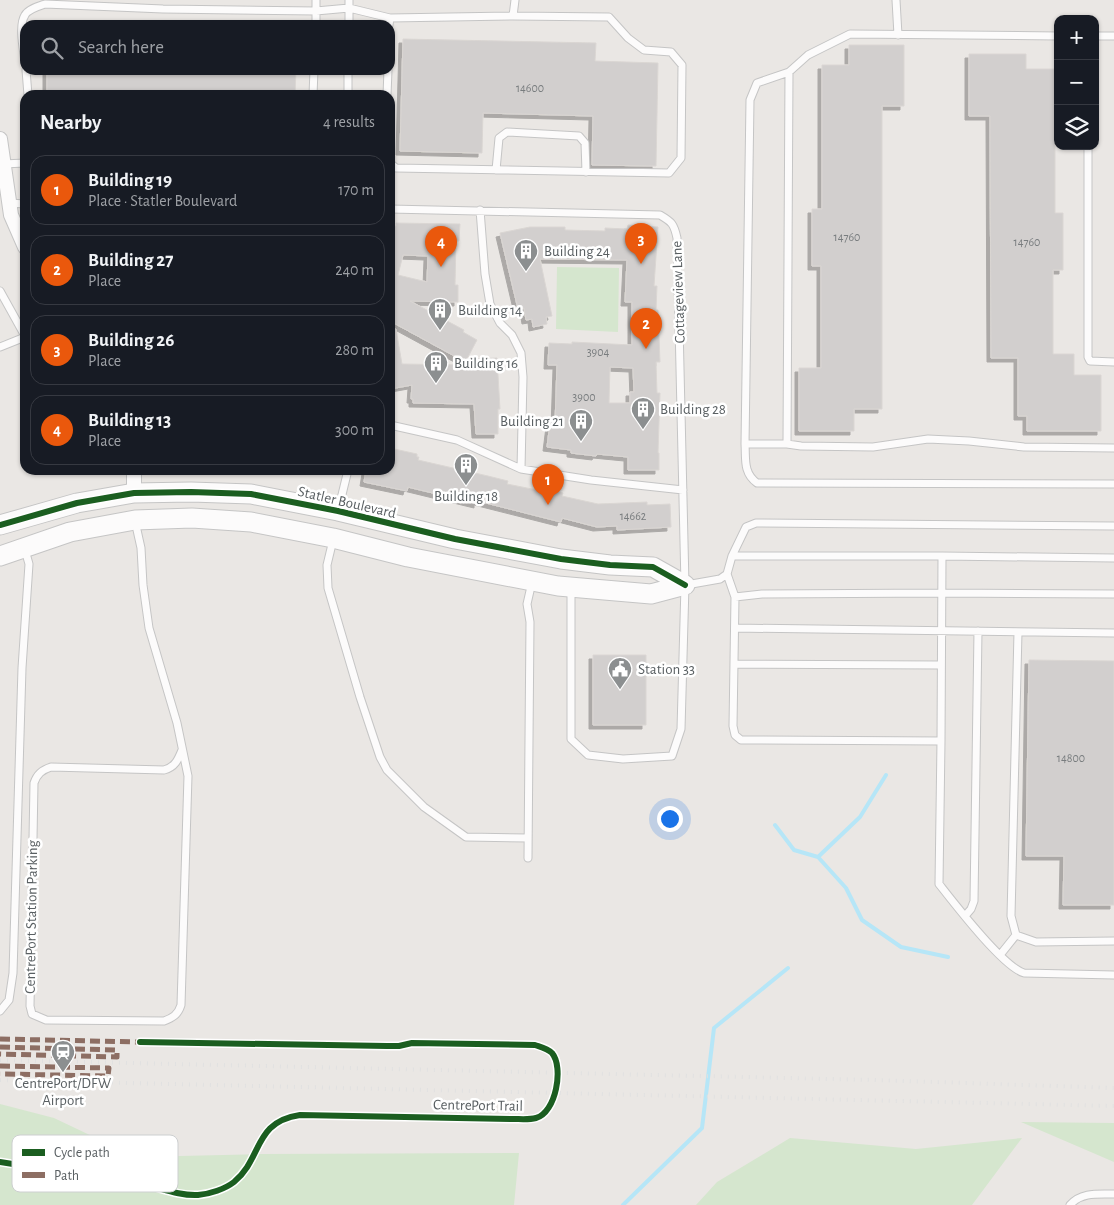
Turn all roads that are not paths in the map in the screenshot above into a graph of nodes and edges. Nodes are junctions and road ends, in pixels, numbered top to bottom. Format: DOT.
graph roads {
  1 [pos="163,0"];
  2 [pos="316,0"];
  3 [pos="349,0"];
  4 [pos="515,0"];
  5 [pos="896,0"];
  6 [pos="349,8"];
  7 [pos="163,9"];
  8 [pos="316,11"];
  9 [pos="513,16"];
  10 [pos="23,20"];
  11 [pos="316,20"];
  12 [pos="349,20"];
  13 [pos="383,20"];
  14 [pos="395,22"];
  15 [pos="898,35"];
  16 [pos="1054,36"];
  17 [pos="1099,36"];
  18 [pos="1114,36"];
  19 [pos="789,72"];
  20 [pos="26,75"];
  21 [pos="314,75"];
  22 [pos="348,75"];
  23 [pos="388,75"];
  24 [pos="28,90"];
  25 [pos="313,90"];
  26 [pos="348,90"];
  27 [pos="387,90"];
  28 [pos="0,140"];
  29 [pos="1088,150"];
  30 [pos="2,164"];
  31 [pos="20,164"];
  32 [pos="395,167"];
  33 [pos="496,170"];
  34 [pos="586,172"];
  35 [pos="8,203"];
  36 [pos="20,204"];
  37 [pos="395,209"];
  38 [pos="480,210"];
  39 [pos="20,236"];
  40 [pos="0,290"];
  41 [pos="20,327"];
  42 [pos="20,338"];
  43 [pos="0,347"];
  44 [pos="1114,362"];
  45 [pos="395,426"];
  46 [pos="745,444"];
  47 [pos="787,444"];
  48 [pos="1114,448"];
  49 [pos="522,469"];
  50 [pos="134,475"];
  51 [pos="347,475"];
  52 [pos="1114,484"];
  53 [pos="683,490"];
  54 [pos="134,493"];
  55 [pos="338,511"];
  56 [pos="135,520"];
  57 [pos="0,525"];
  58 [pos="1114,526"];
  59 [pos="333,538"];
  60 [pos="24,547"];
  61 [pos="0,556"];
  62 [pos="732,556"];
  63 [pos="942,556"];
  64 [pos="1114,558"];
  65 [pos="728,574"];
  66 [pos="532,581"];
  67 [pos="685,585"];
  68 [pos="571,587"];
  69 [pos="942,593"];
  70 [pos="1114,594"];
  71 [pos="735,597"];
  72 [pos="735,628"];
  73 [pos="941,631"];
  74 [pos="978,631"];
  75 [pos="1018,632"];
  76 [pos="1114,633"];
  77 [pos="735,664"];
  78 [pos="941,665"];
  79 [pos="941,741"];
  80 [pos="182,750"];
  81 [pos="528,838"];
  82 [pos="528,858"];
  83 [pos="965,916"];
  84 [pos="1016,935"];
  85 [pos="1114,941"];
  86 [pos="1000,955"];
  87 [pos="1114,975"];
  88 [pos="0,1011"];
  89 [pos="1114,1194"];
  90 [pos="1070,1205"];
  1 -- 7 [label="lane"];
  2 -- 8 [label="lane"];
  3 -- 6 [label="lane"];
  4 -- 9 [label="lane"];
  5 -- 15 [label="lane"];
  6 -- 8 [label="lane"];
  6 -- 12 [label="lane"];
  6 -- 13 [label="lane"];
  7 -- 8 [label="lane"];
  7 -- 10 [label="lane"];
  8 -- 11 [label="lane"];
  9 -- 14 [label="lane"];
  9 -- 34 [label="lane"];
  15 -- 16 [label="lane"];
  15 -- 19 [label="lane"];
  17 -- 18 [label="lane"];
  19 -- 46 [label="lane"];
  19 -- 47 [label="lane"];
  20 -- 24 [label="lane"];
  21 -- 25 [label="lane"];
  22 -- 26 [label="lane"];
  23 -- 27 [label="lane"];
  28 -- 30 [label="street"];
  29 -- 44 [label="lane"];
  30 -- 31 [label="lane"];
  30 -- 35 [label="street"];
  32 -- 33 [label="lane"];
  33 -- 34 [label="lane"];
  33 -- 34 [label="lane"];
  35 -- 36 [label="lane"];
  35 -- 39 [label="street"];
  37 -- 38 [label="lane, Cottageview Lane"];
  38 -- 49 [label="lane"];
  38 -- 53 [label="lane, Cottageview Lane"];
  40 -- 41 [label="lane"];
  42 -- 43 [label="lane"];
  45 -- 49 [label="lane"];
  46 -- 47 [label="lane"];
  46 -- 52 [label="lane"];
  47 -- 48 [label="lane"];
  49 -- 53 [label="lane"];
  50 -- 54 [label="street"];
  51 -- 55 [label="lane"];
  53 -- 67 [label="lane, Cottageview Lane"];
  54 -- 55 [label="street, Statler Boulevard"];
  54 -- 56 [label="street"];
  54 -- 57 [label="street, Statler Boulevard"];
  55 -- 59 [label="street"];
  55 -- 67 [label="street, Statler Boulevard"];
  56 -- 59 [label="street"];
  56 -- 60 [label="street"];
  56 -- 80 [label="lane, CentrePort Station Parking"];
  58 -- 62 [label="lane"];
  59 -- 66 [label="street"];
  59 -- 81 [label="lane"];
  60 -- 61 [label="street"];
  60 -- 88 [label="lane"];
  62 -- 63 [label="lane"];
  62 -- 65 [label="lane"];
  63 -- 64 [label="lane"];
  63 -- 69 [label="lane"];
  65 -- 67 [label="lane"];
  65 -- 71 [label="lane"];
  66 -- 68 [label="street"];
  66 -- 81 [label="lane"];
  67 -- 68 [label="street"];
  67 -- 68 [label="lane, Cottageview Lane"];
  69 -- 70 [label="lane"];
  69 -- 71 [label="lane"];
  69 -- 73 [label="lane"];
  71 -- 72 [label="lane"];
  72 -- 73 [label="lane"];
  72 -- 77 [label="lane"];
  73 -- 74 [label="lane"];
  73 -- 78 [label="lane"];
  74 -- 75 [label="lane"];
  74 -- 83 [label="lane"];
  75 -- 76 [label="lane"];
  75 -- 84 [label="lane"];
  77 -- 78 [label="lane"];
  77 -- 79 [label="lane"];
  78 -- 79 [label="lane"];
  79 -- 83 [label="lane"];
  80 -- 80 [label="lane, CentrePort Station Parking"];
  81 -- 82 [label="lane"];
  83 -- 86 [label="lane"];
  84 -- 85 [label="lane"];
  84 -- 86 [label="lane"];
  86 -- 87 [label="lane"];
  89 -- 90 [label="lane"];
}
